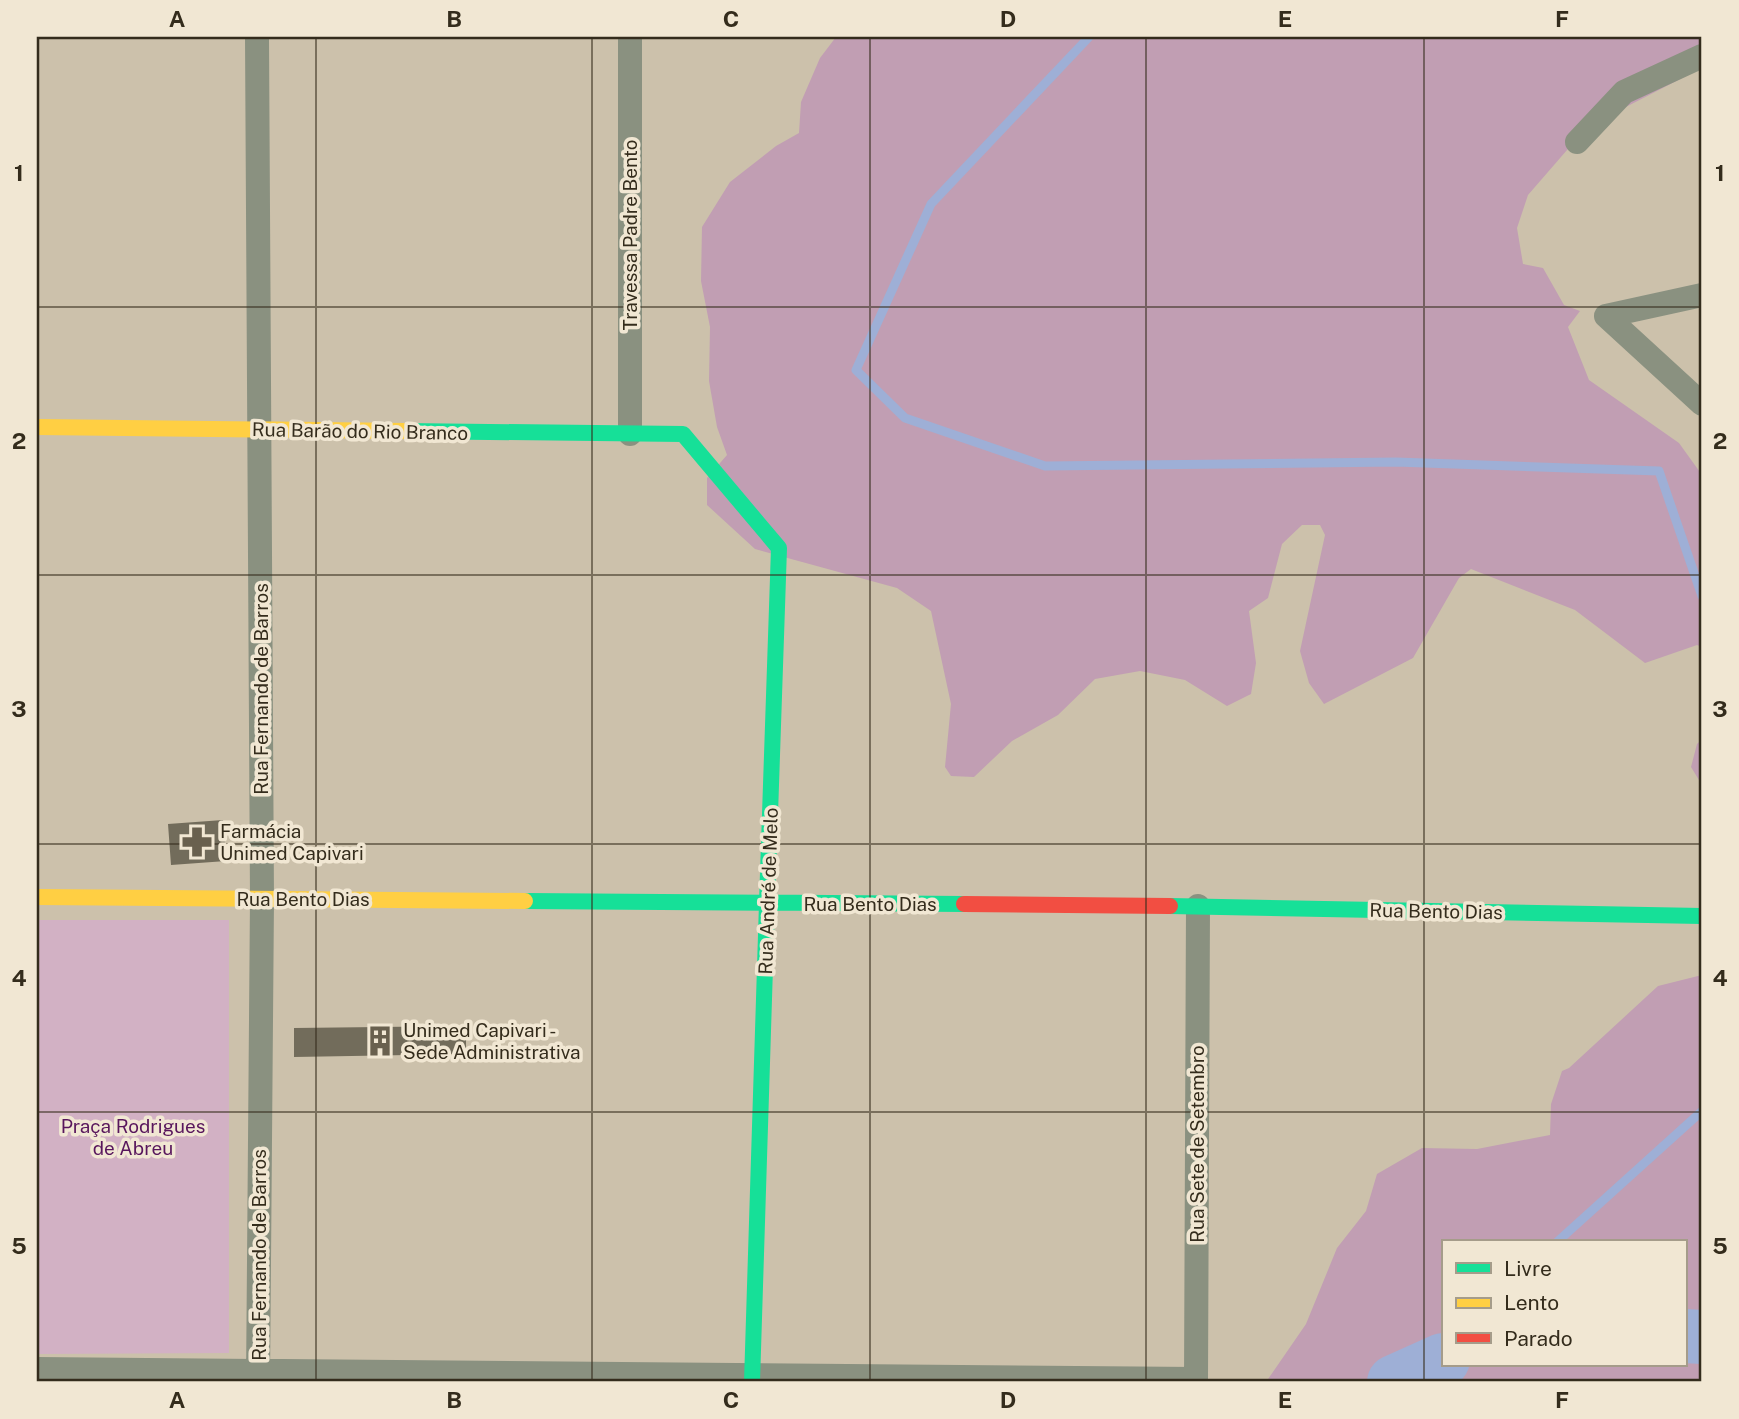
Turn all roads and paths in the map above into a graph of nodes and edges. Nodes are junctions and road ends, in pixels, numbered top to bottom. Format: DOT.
graph roads {
  1 [pos="257,37"];
  2 [pos="630,37"];
  3 [pos="1702,56"];
  4 [pos="1577,142"];
  5 [pos="1702,295"];
  6 [pos="1702,404"];
  7 [pos="37,427"];
  8 [pos="259,430"];
  9 [pos="630,434"];
  10 [pos="683,434"];
  11 [pos="37,897"];
  12 [pos="262,899"];
  13 [pos="767,903"];
  14 [pos="1198,906"];
  15 [pos="1702,916"];
  16 [pos="37,1369"];
  17 [pos="258,1377"];
  18 [pos="752,1379"];
  19 [pos="1196,1381"];
  1 -- 8 [label="street, Rua Fernando de Barros"];
  2 -- 9 [label="street, Travessa Padre Bento"];
  3 -- 4 [label="street"];
  5 -- 6 [label="street"];
  7 -- 8 [label="main road, Rua Barão do Rio Branco"];
  8 -- 9 [label="main road, Rua Barão do Rio Branco"];
  8 -- 12 [label="street, Rua Fernando de Barros"];
  9 -- 10 [label="main road, Rua Barão do Rio Branco"];
  10 -- 13 [label="main road, Rua André de Melo"];
  11 -- 12 [label="main road, Rua Bento Dias"];
  12 -- 13 [label="main road, Rua Bento Dias"];
  12 -- 17 [label="street, Rua Fernando de Barros"];
  13 -- 14 [label="main road, Rua Bento Dias"];
  13 -- 18 [label="main road, Rua André de Melo"];
  14 -- 15 [label="main road, Rua Bento Dias"];
  14 -- 19 [label="street, Rua Sete de Setembro"];
  16 -- 17 [label="street"];
  17 -- 18 [label="street"];
  18 -- 19 [label="street"];
}
